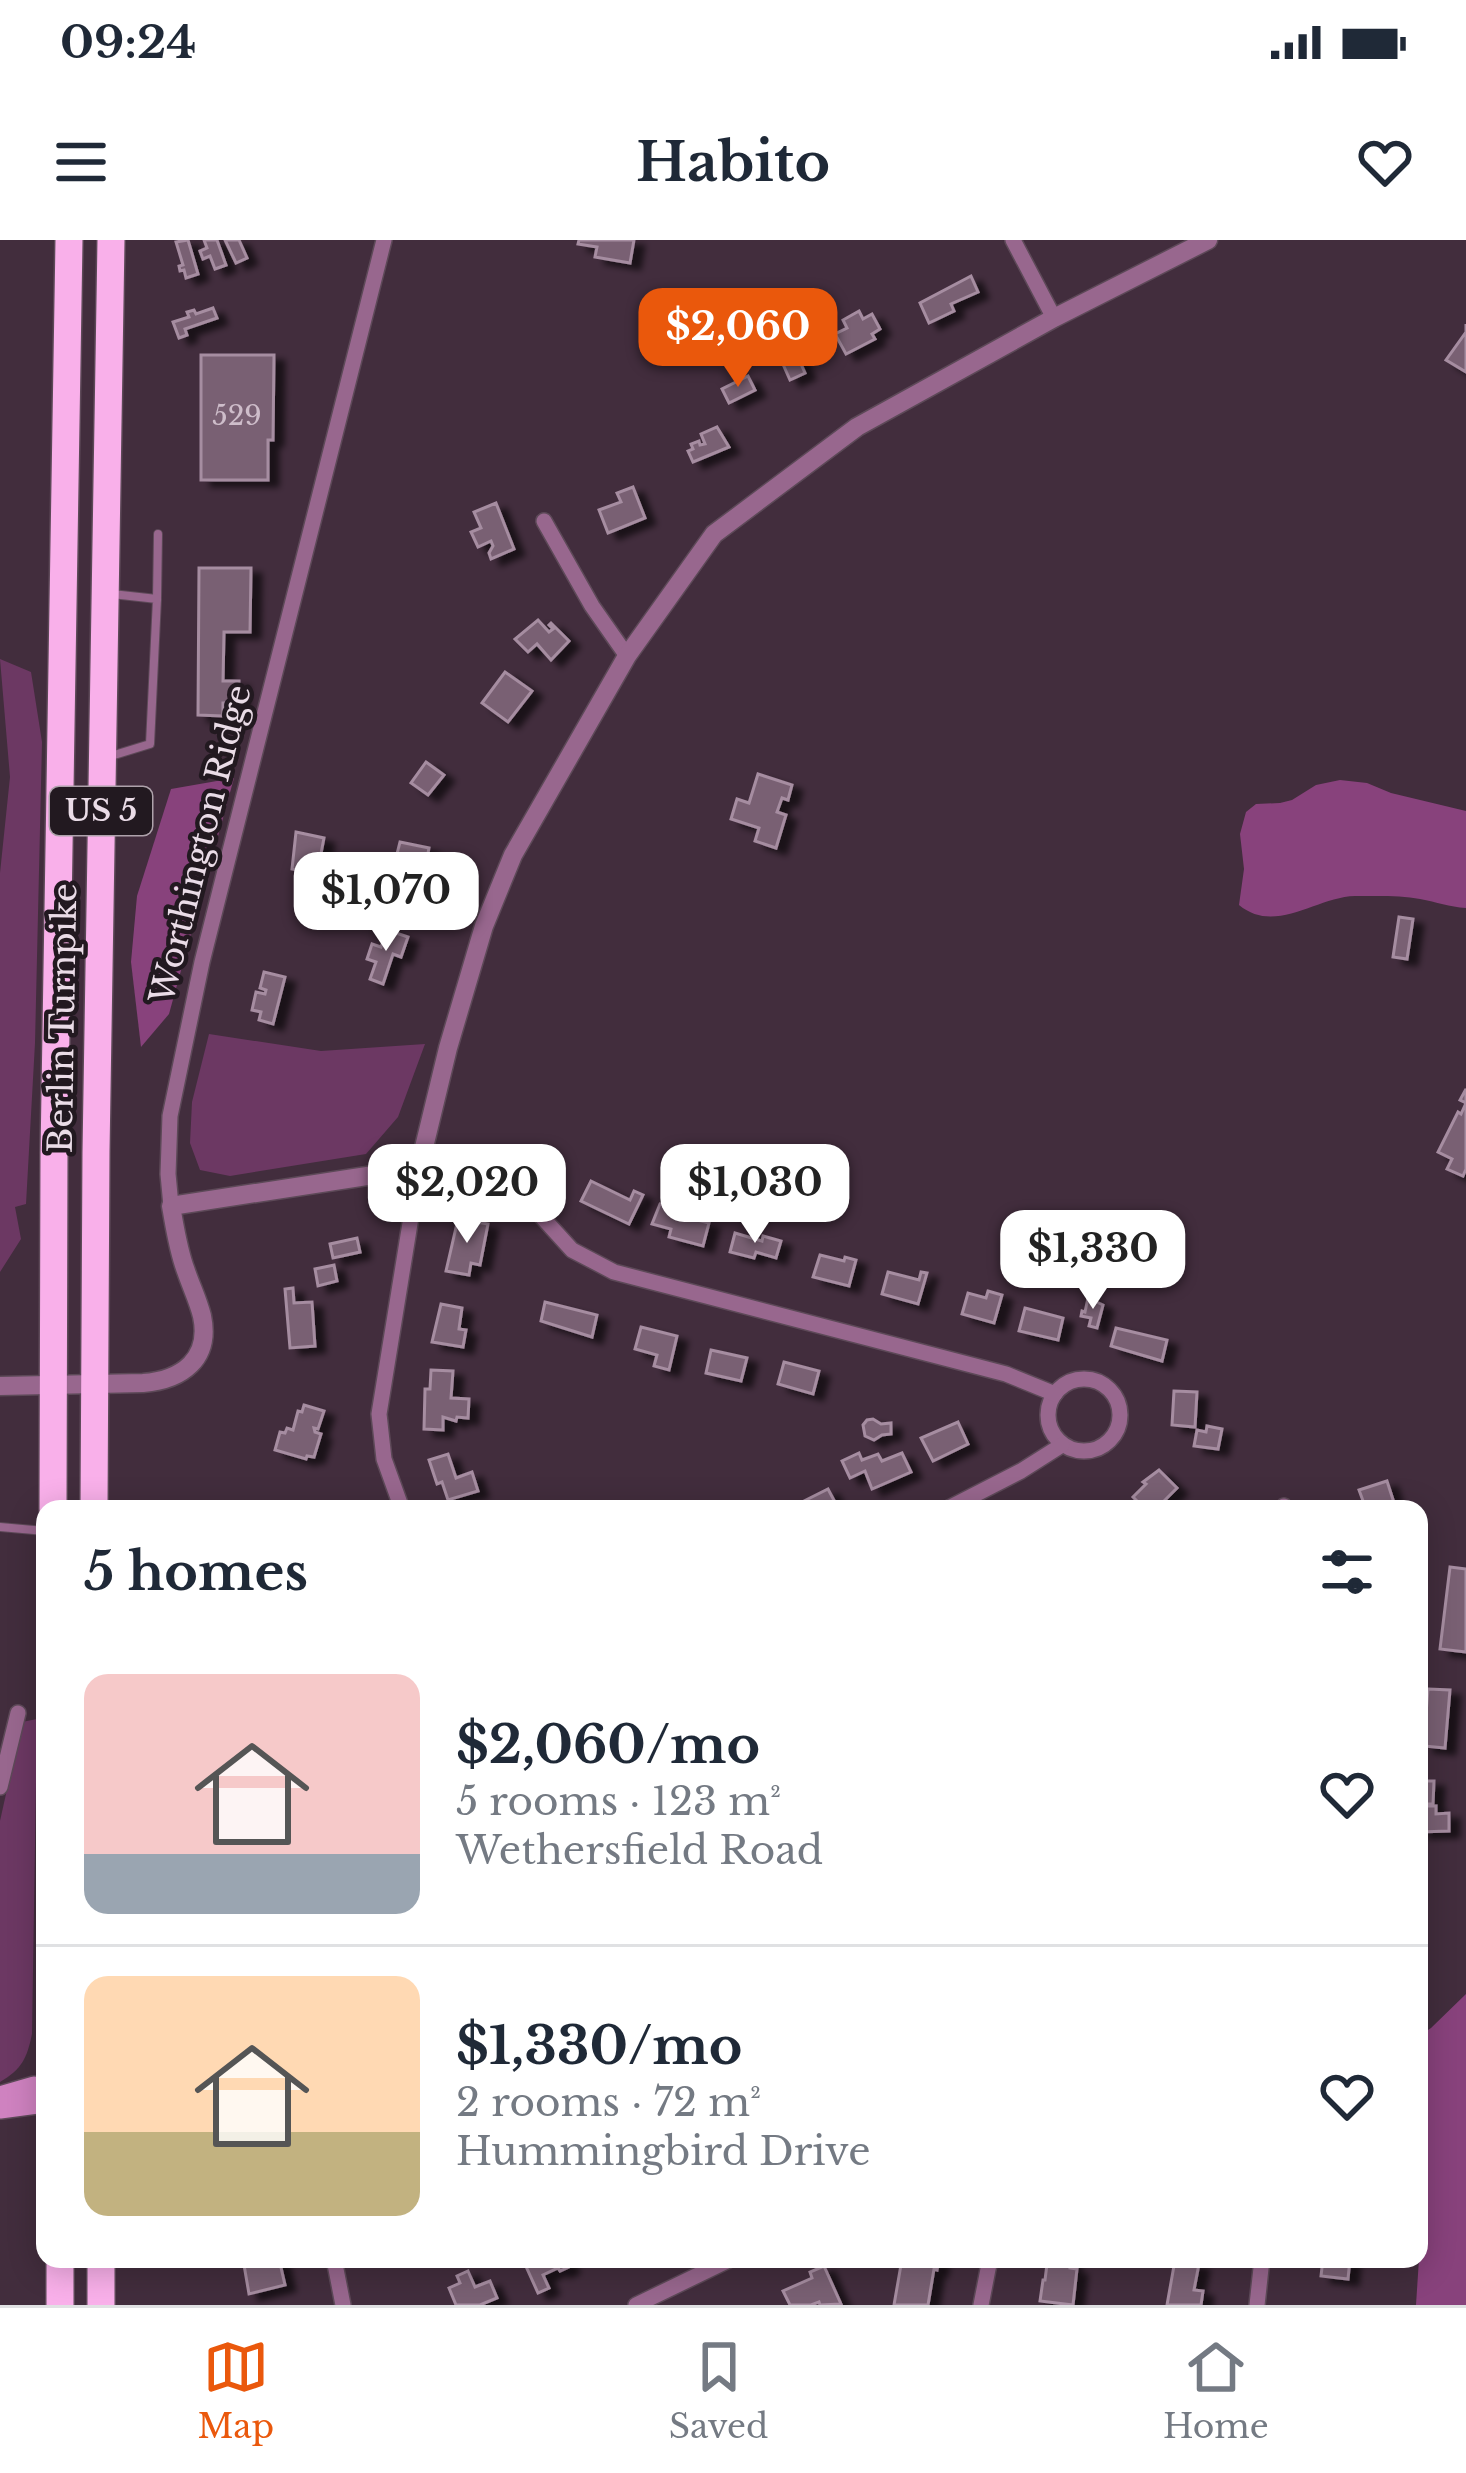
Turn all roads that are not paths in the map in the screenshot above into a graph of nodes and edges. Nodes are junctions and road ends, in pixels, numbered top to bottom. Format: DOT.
graph roads {
  1 [pos="69,240"];
  2 [pos="111,240"];
  3 [pos="384,240"];
  4 [pos="1013,240"];
  5 [pos="1208,240"];
  6 [pos="1054,318"];
  7 [pos="544,521"];
  8 [pos="158,534"];
  9 [pos="105,594"];
  10 [pos="157,599"];
  11 [pos="627,656"];
  12 [pos="102,759"];
  13 [pos="419,1168"];
  14 [pos="171,1206"];
  15 [pos="94,1383"];
  16 [pos="52,1384"];
  17 [pos="0,1386"];
  18 [pos="1054,1394"];
  19 [pos="1062,1444"];
  20 [pos="52,1500"];
  21 [pos="94,1500"];
  22 [pos="400,1500"];
  23 [pos="965,1500"];
  24 [pos="0,1527"];
  25 [pos="36,1530"];
  26 [pos="18,1713"];
  27 [pos="0,1787"];
  28 [pos="36,2087"];
  29 [pos="0,2097"];
  30 [pos="36,2103"];
  31 [pos="0,2108"];
  32 [pos="59,2268"];
  33 [pos="101,2268"];
  34 [pos="336,2268"];
  35 [pos="712,2268"];
  36 [pos="987,2268"];
  37 [pos="1261,2268"];
  38 [pos="60,2305"];
  39 [pos="101,2305"];
  40 [pos="343,2305"];
  41 [pos="636,2305"];
  42 [pos="981,2305"];
  43 [pos="1258,2305"];
  1 -- 16 [label="highway, Berlin Turnpike / US 5"];
  2 -- 9 [label="highway, Berlin Turnpike / US 5"];
  3 -- 14 [label="street, Worthington Ridge"];
  4 -- 6 [label="street"];
  5 -- 6 [label="street"];
  6 -- 11 [label="street"];
  7 -- 11 [label="street"];
  8 -- 10 [label="lane"];
  9 -- 10 [label="lane"];
  9 -- 12 [label="highway, Berlin Turnpike / US 5"];
  10 -- 12 [label="lane"];
  11 -- 13 [label="street"];
  12 -- 15 [label="highway, Berlin Turnpike / US 5"];
  13 -- 14 [label="street"];
  13 -- 18 [label="street"];
  13 -- 22 [label="street"];
  14 -- 15 [label="street, Worthington Ridge"];
  15 -- 16 [label="street, Worthington Ridge"];
  15 -- 21 [label="highway, Berlin Turnpike / US 5"];
  16 -- 17 [label="street, Worthington Ridge"];
  16 -- 20 [label="highway, Berlin Turnpike / US 5"];
  18 -- 19 [label="street"];
  18 -- 19 [label="street"];
  19 -- 23 [label="street"];
  24 -- 25 [label="lane"];
  26 -- 27 [label="street"];
  28 -- 29 [label="main road"];
  30 -- 31 [label="main road"];
  32 -- 38 [label="highway"];
  33 -- 39 [label="highway"];
  34 -- 40 [label="street"];
  35 -- 41 [label="street"];
  36 -- 42 [label="street"];
  37 -- 43 [label="street"];
}
